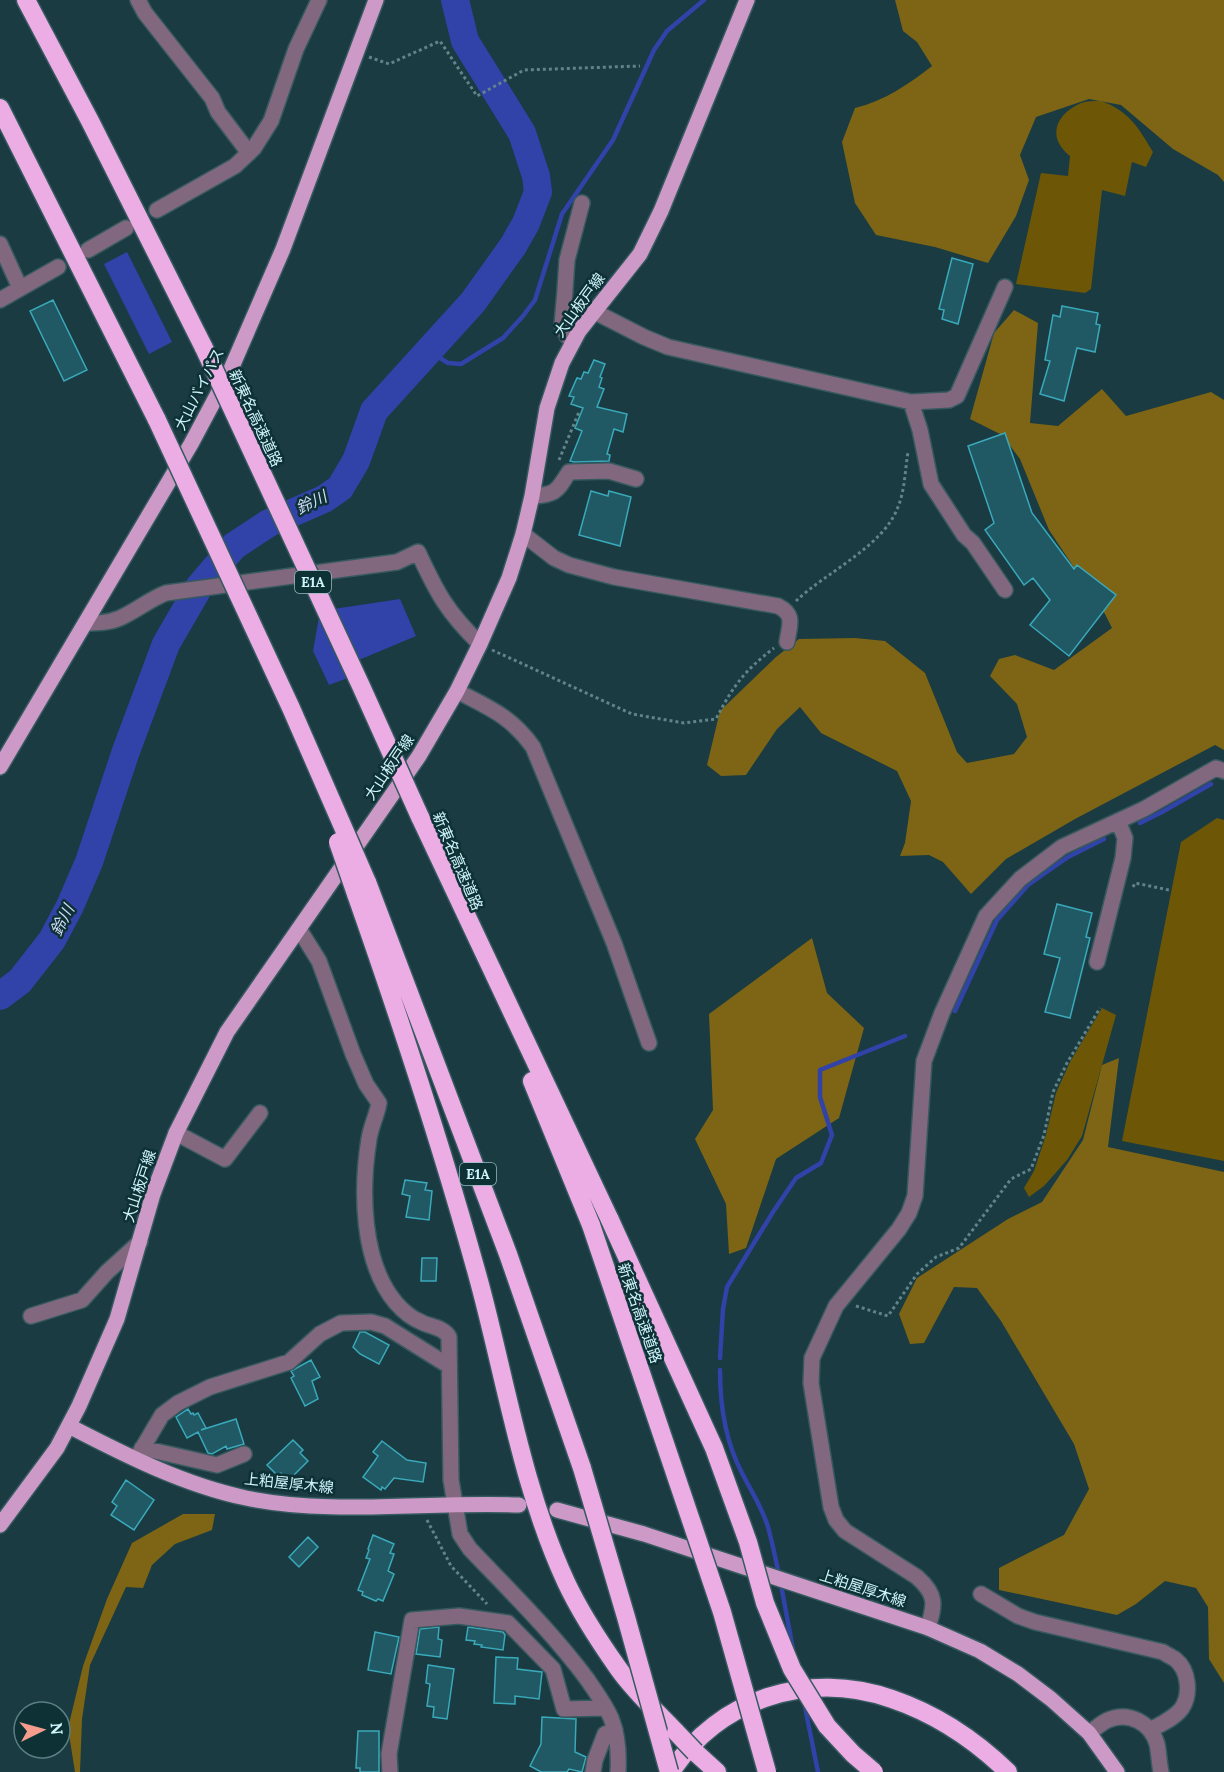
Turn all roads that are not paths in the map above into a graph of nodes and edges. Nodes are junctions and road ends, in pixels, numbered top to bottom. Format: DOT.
graph roads {
  1 [pos="26,0"];
  2 [pos="138,0"];
  3 [pos="319,0"];
  4 [pos="376,0"];
  5 [pos="747,0"];
  6 [pos="0,108"];
  7 [pos="249,153"];
  8 [pos="582,203"];
  9 [pos="157,210"];
  10 [pos="126,228"];
  11 [pos="0,244"];
  12 [pos="88,250"];
  13 [pos="58,267"];
  14 [pos="1005,287"];
  15 [pos="20,288"];
  16 [pos="0,300"];
  17 [pos="595,312"];
  18 [pos="573,341"];
  19 [pos="911,402"];
  20 [pos="636,479"];
  21 [pos="532,496"];
  22 [pos="523,534"];
  23 [pos="1005,590"];
  24 [pos="86,623"];
  25 [pos="787,642"];
  26 [pos="480,644"];
  27 [pos="457,691"];
  28 [pos="0,767"];
  29 [pos="1224,771"];
  30 [pos="420,817"];
  31 [pos="1118,821"];
  32 [pos="362,888"];
  33 [pos="300,929"];
  34 [pos="1097,962"];
  35 [pos="649,1043"];
  36 [pos="260,1113"];
  37 [pos="176,1133"];
  38 [pos="140,1242"];
  39 [pos="31,1316"];
  40 [pos="450,1366"];
  41 [pos="69,1426"];
  42 [pos="139,1453"];
  43 [pos="244,1454"];
  44 [pos="455,1504"];
  45 [pos="519,1505"];
  46 [pos="556,1510"];
  47 [pos="0,1525"];
  48 [pos="981,1594"];
  49 [pos="928,1628"];
  50 [pos="606,1708"];
  51 [pos="615,1730"];
  52 [pos="1150,1730"];
  53 [pos="1089,1733"];
  54 [pos="390,1772"];
  55 [pos="593,1772"];
  56 [pos="618,1772"];
  57 [pos="670,1772"];
  58 [pos="717,1772"];
  59 [pos="767,1772"];
  60 [pos="874,1772"];
  61 [pos="1008,1772"];
  62 [pos="1117,1772"];
  63 [pos="1161,1772"];
  1 -- 30 [label="highway, 新東名高速道路 / E1A, bridge"];
  2 -- 7 [label="street"];
  3 -- 7 [label="street"];
  4 -- 24 [label="main road, 大山バイパス"];
  5 -- 17 [label="main road, 大山板戸線"];
  6 -- 32 [label="highway, bridge"];
  7 -- 9 [label="street"];
  8 -- 18 [label="street"];
  10 -- 12 [label="street"];
  11 -- 15 [label="street"];
  13 -- 15 [label="street"];
  14 -- 19 [label="street"];
  15 -- 16 [label="street"];
  17 -- 18 [label="main road, 大山板戸線"];
  17 -- 19 [label="street"];
  18 -- 21 [label="main road, 大山板戸線"];
  19 -- 23 [label="street"];
  20 -- 21 [label="street"];
  21 -- 22 [label="main road, 大山板戸線"];
  22 -- 25 [label="street"];
  22 -- 26 [label="main road, 大山板戸線"];
  24 -- 26 [label="street"];
  24 -- 28 [label="main road, 大山バイパス"];
  26 -- 27 [label="main road, 大山板戸線"];
  27 -- 33 [label="main road, 大山板戸線"];
  27 -- 35 [label="street"];
  29 -- 31 [label="street"];
  30 -- 59 [label="highway, 新東名高速道路 / E1A, bridge"];
  30 -- 60 [label="highway, bridge"];
  31 -- 34 [label="street"];
  31 -- 49 [label="street"];
  32 -- 57 [label="highway, E1A, bridge"];
  32 -- 58 [label="highway, bridge"];
  33 -- 37 [label="main road, 大山板戸線"];
  33 -- 40 [label="street"];
  36 -- 37 [label="street"];
  37 -- 38 [label="main road, 大山板戸線"];
  38 -- 39 [label="street"];
  38 -- 41 [label="main road, 大山板戸線"];
  40 -- 42 [label="street"];
  40 -- 44 [label="street"];
  41 -- 42 [label="main road, 上粕屋厚木線"];
  41 -- 47 [label="main road, 大山板戸線"];
  42 -- 43 [label="street"];
  42 -- 44 [label="main road, 上粕屋厚木線"];
  44 -- 45 [label="main road, 上粕屋厚木線"];
  44 -- 50 [label="street"];
  46 -- 49 [label="main road, 上粕屋厚木線"];
  48 -- 52 [label="street"];
  49 -- 53 [label="main road, 上粕屋厚木線"];
  50 -- 51 [label="street"];
  50 -- 54 [label="street"];
  51 -- 55 [label="street"];
  51 -- 56 [label="street"];
  52 -- 53 [label="street"];
  52 -- 63 [label="street"];
  53 -- 62 [label="main road, 上粕屋厚木線"];
  57 -- 61 [label="highway"];
}
